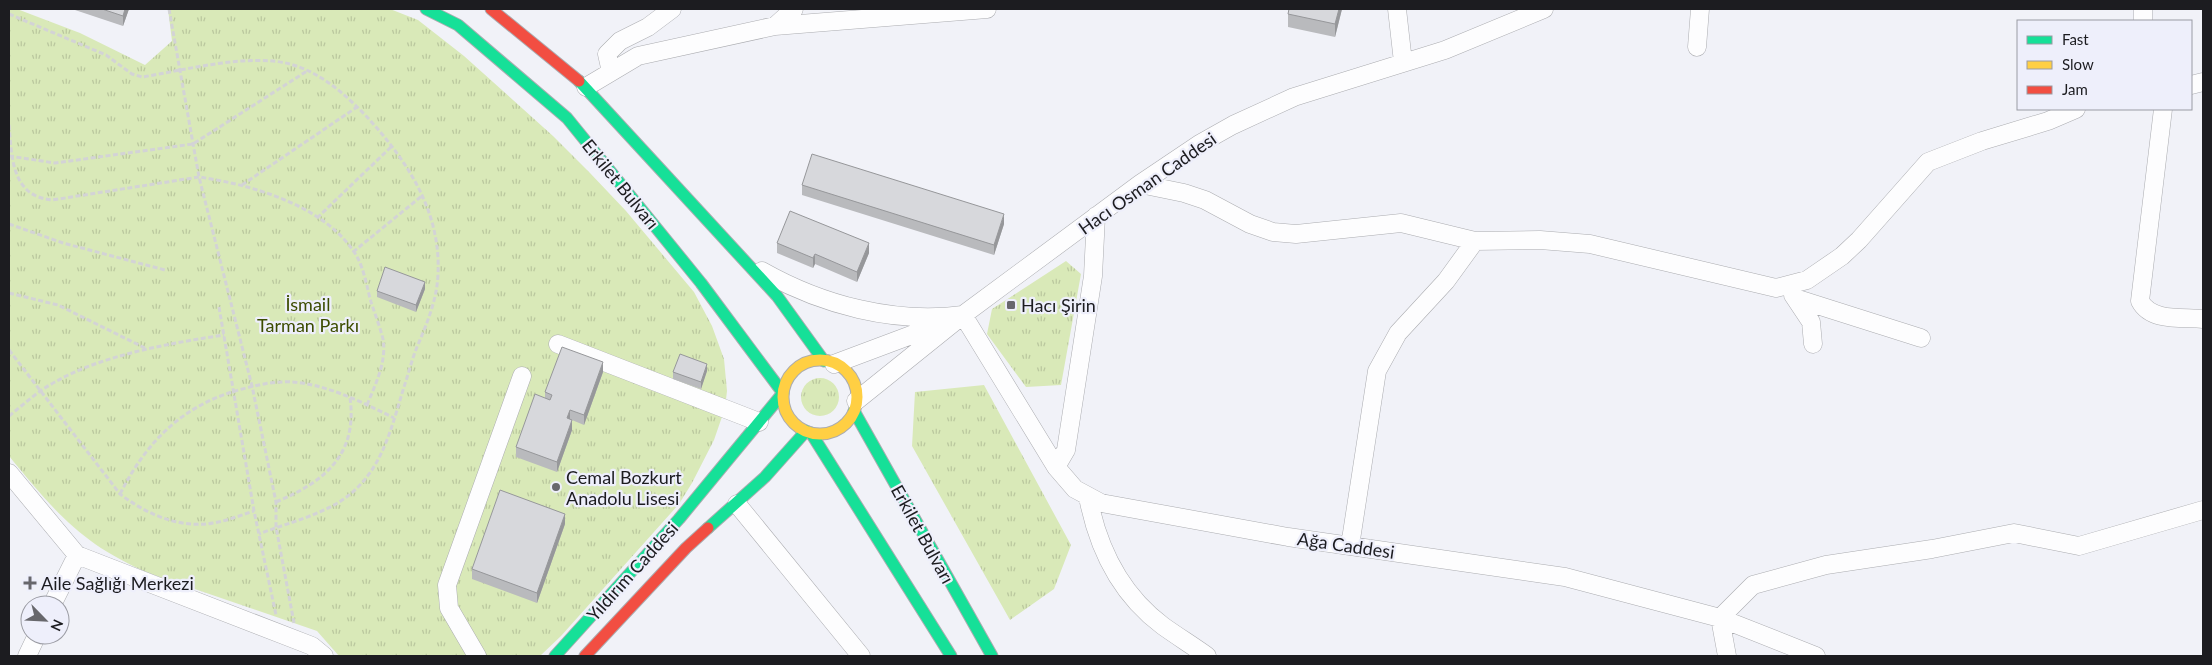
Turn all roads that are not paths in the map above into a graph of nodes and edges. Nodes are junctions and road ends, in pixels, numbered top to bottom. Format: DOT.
graph roads {
  1 [pos="426,9"];
  2 [pos="491,9"];
  3 [pos="672,9"];
  4 [pos="794,9"];
  5 [pos="987,9"];
  6 [pos="1397,9"];
  7 [pos="1544,9"];
  8 [pos="1700,9"];
  9 [pos="775,26"];
  10 [pos="1697,47"];
  11 [pos="1403,62"];
  12 [pos="611,72"];
  13 [pos="586,87"];
  14 [pos="2074,110"];
  15 [pos="2163,110"];
  16 [pos="1140,184"];
  17 [pos="1096,216"];
  18 [pos="1475,240"];
  19 [pos="746,262"];
  20 [pos="1791,292"];
  21 [pos="963,315"];
  22 [pos="2203,319"];
  23 [pos="1921,338"];
  24 [pos="558,344"];
  25 [pos="1813,344"];
  26 [pos="829,362"];
  27 [pos="522,376"];
  28 [pos="783,393"];
  29 [pos="855,406"];
  30 [pos="759,422"];
  31 [pos="808,432"];
  32 [pos="1056,467"];
  33 [pos="9,473"];
  34 [pos="1088,497"];
  35 [pos="736,504"];
  36 [pos="2203,510"];
  37 [pos="1350,546"];
  38 [pos="77,555"];
  39 [pos="57,595"];
  40 [pos="1720,618"];
  41 [pos="324,656"];
  42 [pos="477,656"];
  43 [pos="555,656"];
  44 [pos="585,656"];
  45 [pos="861,656"];
  46 [pos="951,656"];
  47 [pos="992,656"];
  48 [pos="1207,656"];
  49 [pos="1727,656"];
  50 [pos="1816,656"];
  1 -- 28 [label="main road, Erkilet Bulvarı"];
  2 -- 13 [label="main road, Erkilet Bulvarı"];
  3 -- 12 [label="street"];
  4 -- 9 [label="street"];
  5 -- 9 [label="street"];
  6 -- 11 [label="street"];
  7 -- 11 [label="street, Hacı Osman Caddesi"];
  8 -- 10 [label="street"];
  9 -- 12 [label="street"];
  11 -- 16 [label="street, Hacı Osman Caddesi"];
  12 -- 13 [label="street"];
  13 -- 19 [label="main road, Erkilet Bulvarı"];
  14 -- 20 [label="street"];
  15 -- 22 [label="street"];
  16 -- 17 [label="street, Hacı Osman Caddesi"];
  16 -- 18 [label="street"];
  17 -- 21 [label="street, Hacı Osman Caddesi"];
  17 -- 32 [label="street"];
  18 -- 20 [label="street"];
  18 -- 37 [label="street"];
  19 -- 21 [label="street"];
  19 -- 26 [label="main road, Erkilet Bulvarı"];
  20 -- 23 [label="street"];
  20 -- 25 [label="street"];
  21 -- 26 [label="street"];
  21 -- 29 [label="street"];
  21 -- 32 [label="street, Ağa Caddesi"];
  24 -- 30 [label="street"];
  26 -- 28 [label="main road"];
  26 -- 29 [label="main road"];
  27 -- 42 [label="street"];
  28 -- 30 [label="main road, Yıldırım Caddesi"];
  28 -- 31 [label="main road"];
  29 -- 31 [label="main road"];
  29 -- 47 [label="main road, Erkilet Bulvarı"];
  30 -- 43 [label="main road, Yıldırım Caddesi"];
  31 -- 35 [label="main road, Yıldırım Caddesi"];
  31 -- 46 [label="main road"];
  32 -- 34 [label="street, Ağa Caddesi"];
  33 -- 38 [label="street"];
  34 -- 37 [label="street, Ağa Caddesi"];
  34 -- 48 [label="street"];
  35 -- 44 [label="main road, Yıldırım Caddesi"];
  35 -- 45 [label="street"];
  36 -- 40 [label="street"];
  37 -- 40 [label="street, Ağa Caddesi"];
  38 -- 39 [label="street"];
  38 -- 41 [label="street"];
  40 -- 49 [label="street"];
  40 -- 50 [label="street, Ağa Caddesi"];
}
